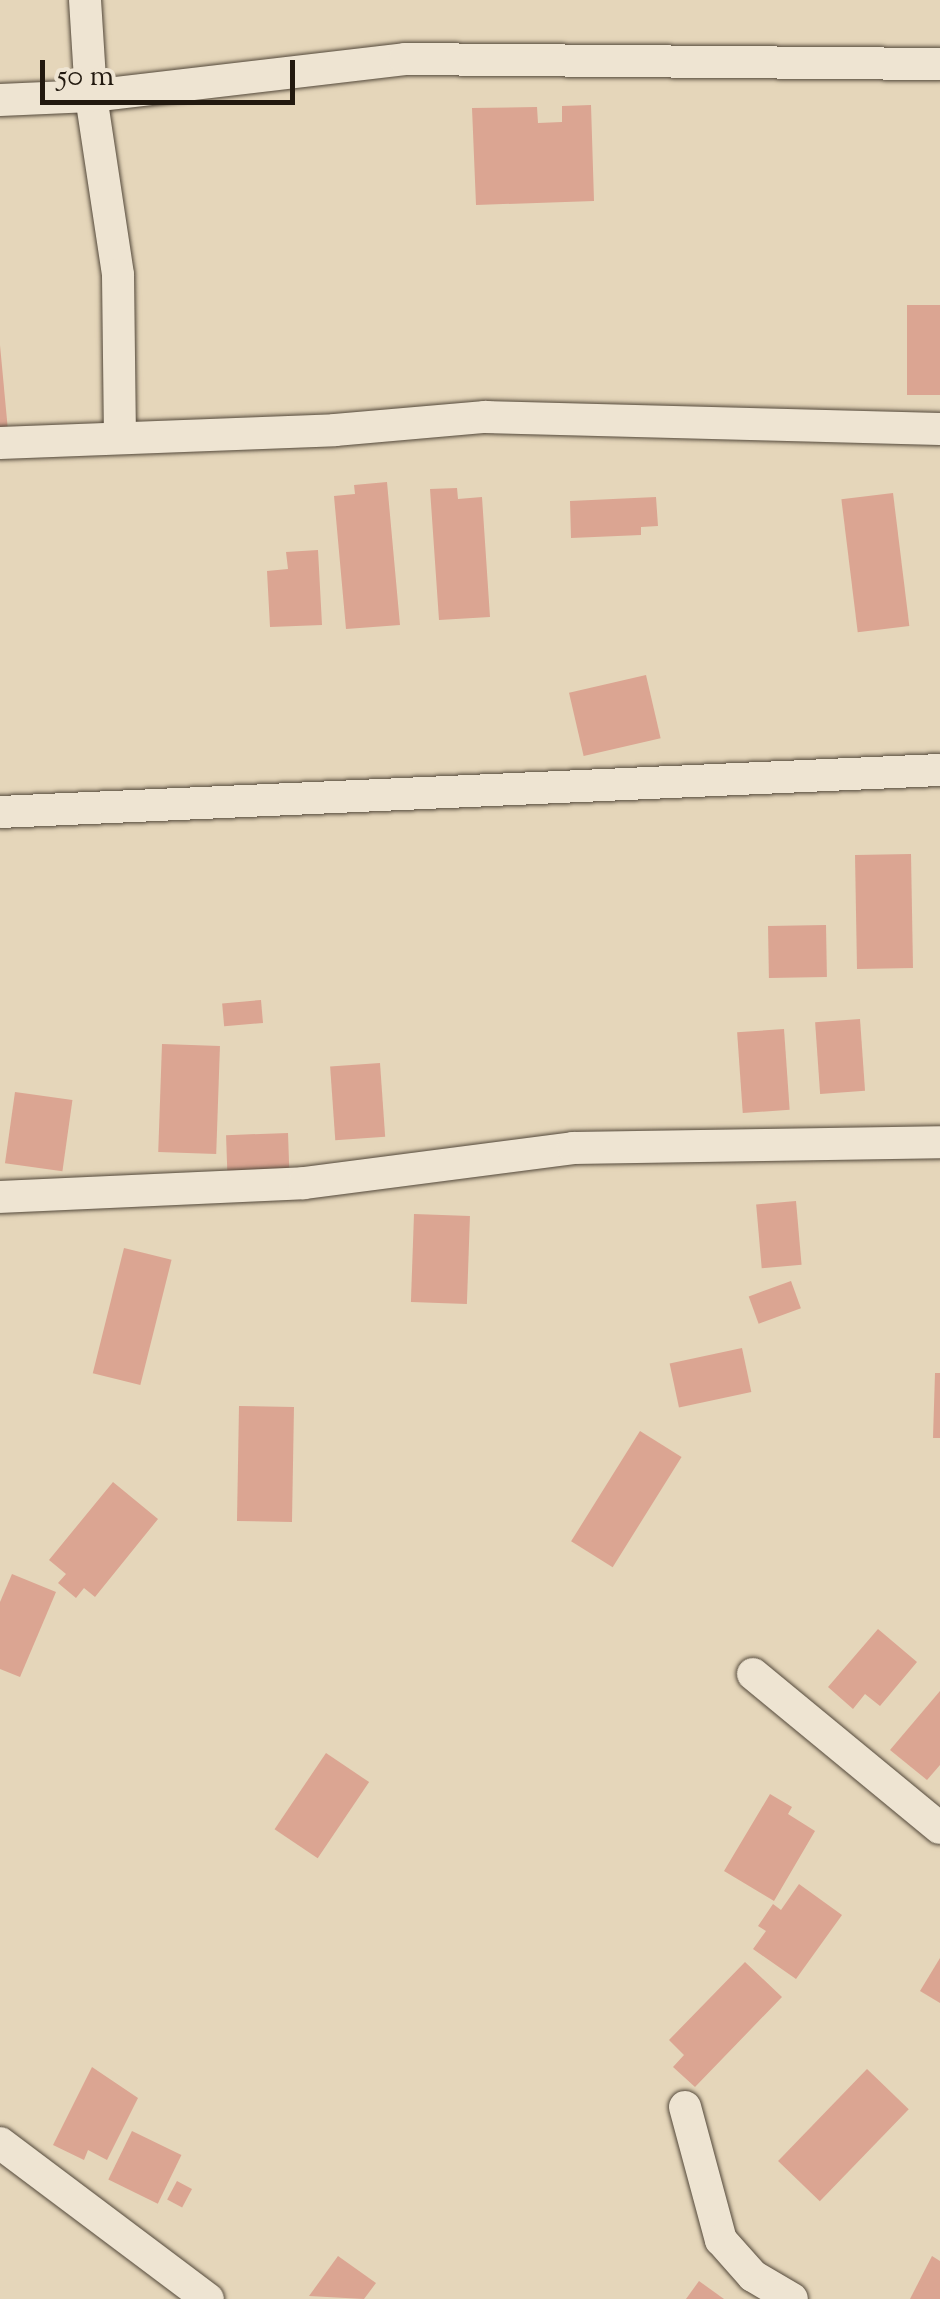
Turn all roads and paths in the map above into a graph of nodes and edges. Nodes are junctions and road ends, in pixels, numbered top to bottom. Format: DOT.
graph roads {
  1 [pos="86,0"];
  2 [pos="940,64"];
  3 [pos="92,96"];
  4 [pos="0,100"];
  5 [pos="940,428"];
  6 [pos="120,437"];
  7 [pos="0,443"];
  8 [pos="940,770"];
  9 [pos="0,812"];
  10 [pos="940,1142"];
  11 [pos="0,1197"];
  12 [pos="753,1674"];
  13 [pos="940,1828"];
  14 [pos="685,2108"];
  15 [pos="0,2143"];
  16 [pos="208,2299"];
  17 [pos="792,2299"];
  1 -- 3 [label="street"];
  2 -- 3 [label="street"];
  3 -- 4 [label="street"];
  3 -- 6 [label="street"];
  5 -- 6 [label="street"];
  6 -- 7 [label="street"];
  8 -- 9 [label="street"];
  10 -- 11 [label="street"];
  12 -- 13 [label="street"];
  14 -- 17 [label="street"];
  15 -- 16 [label="street"];
}
